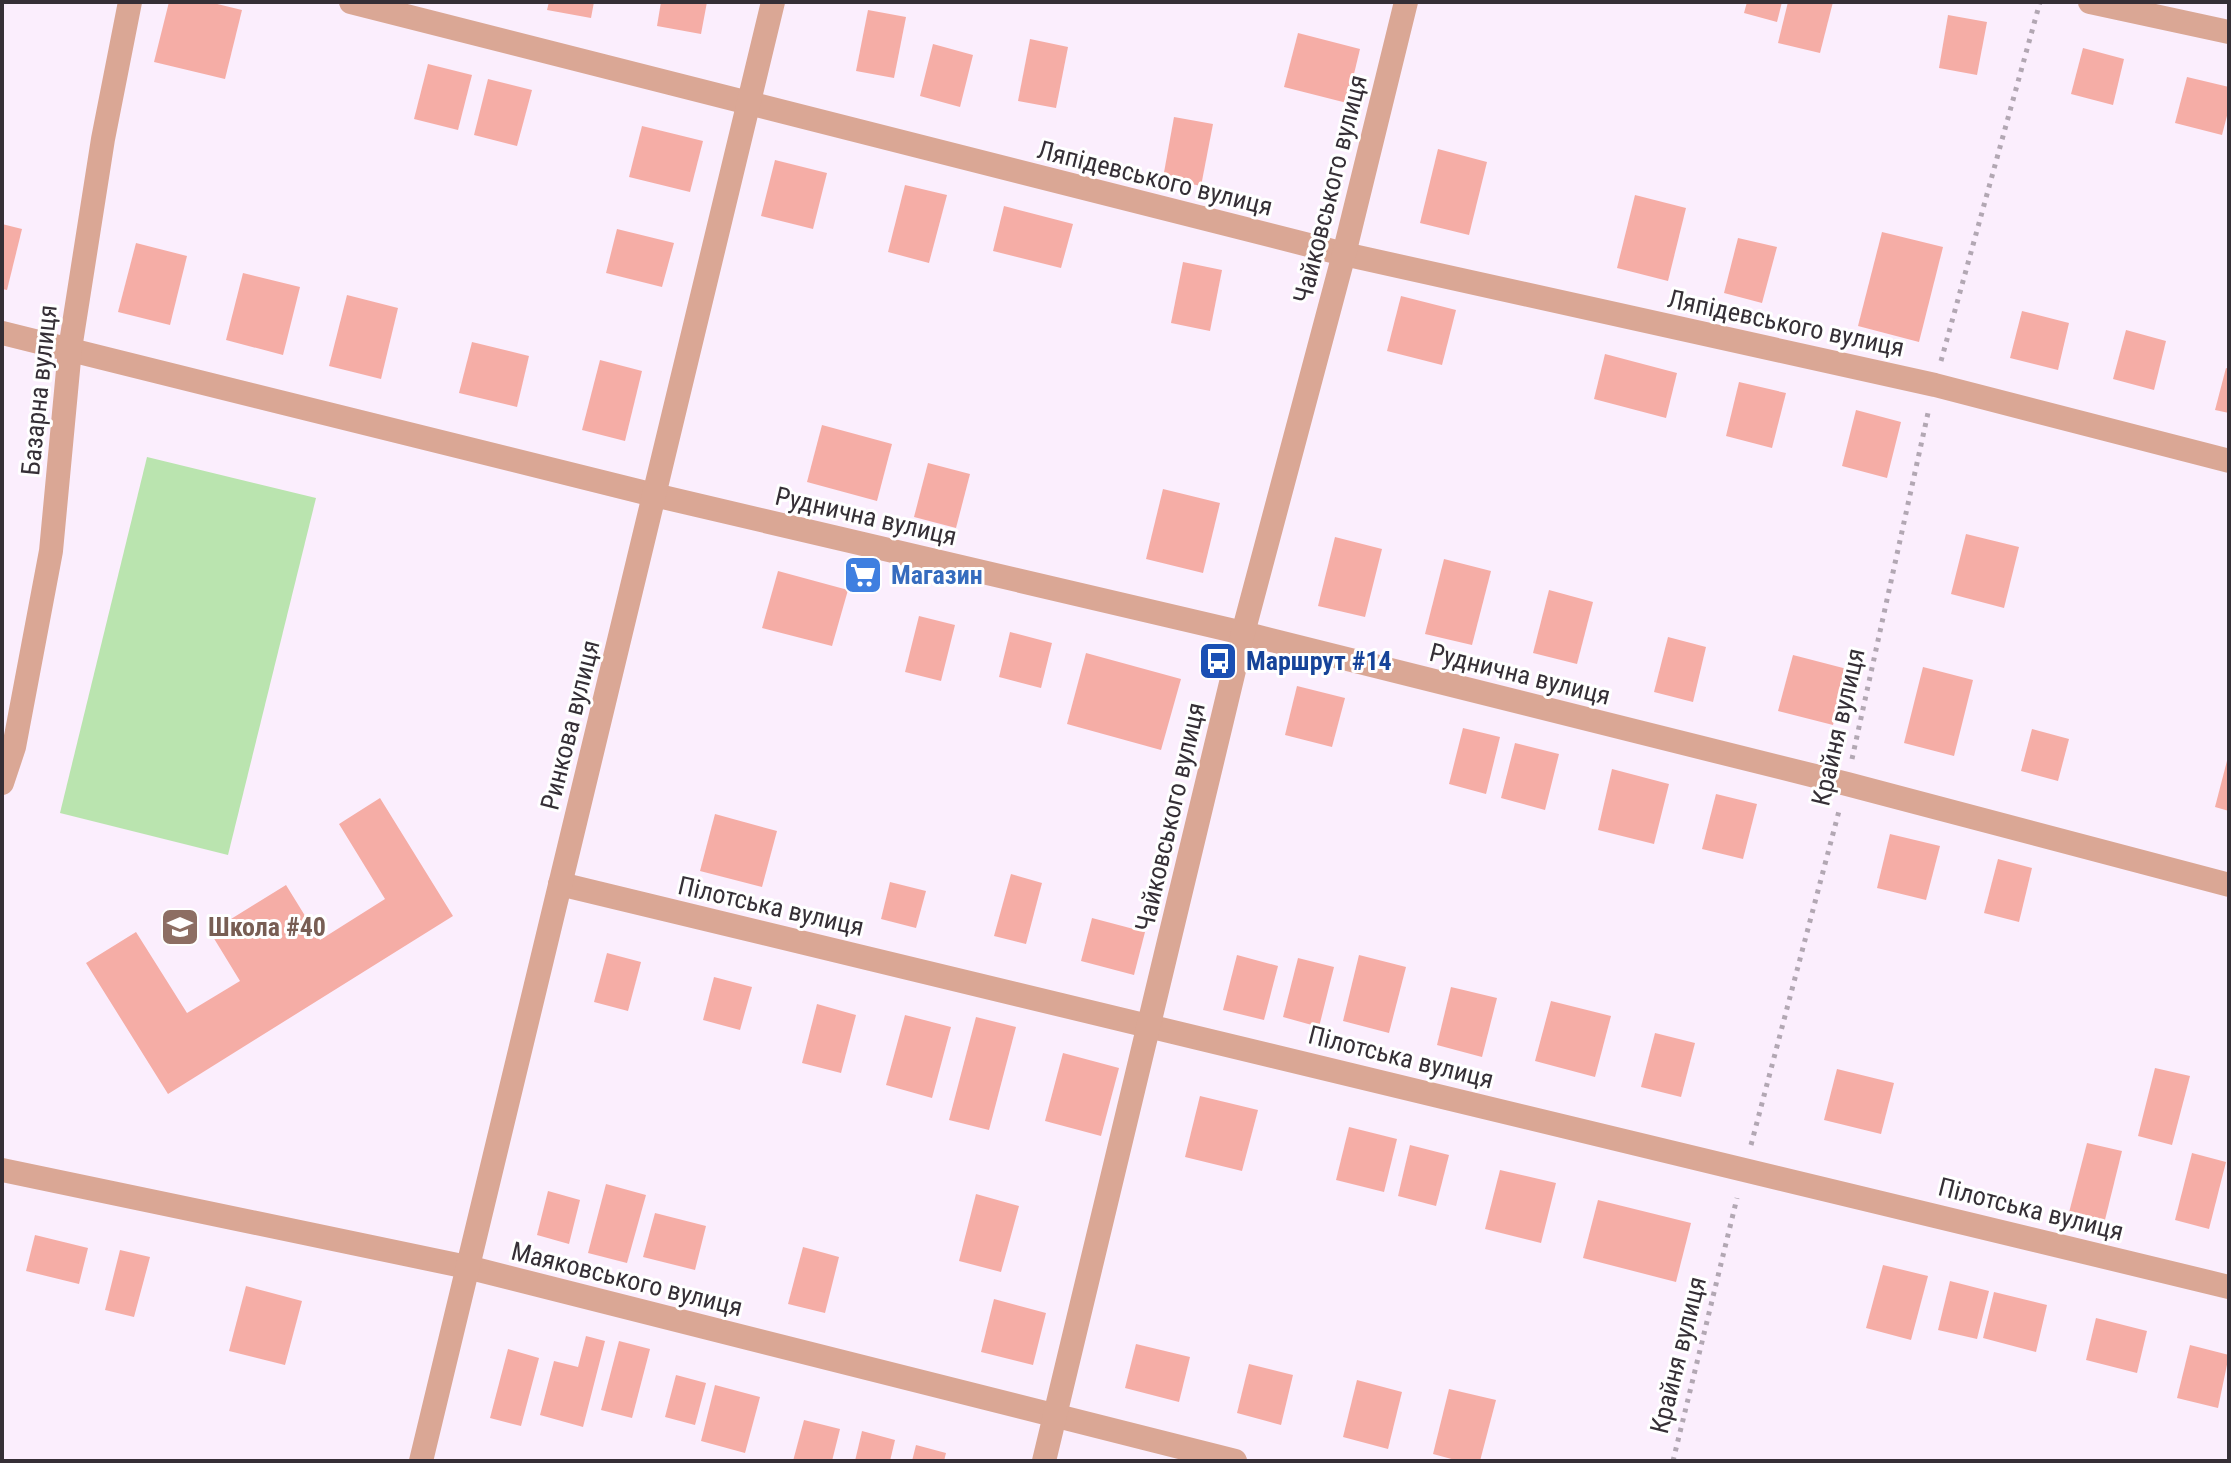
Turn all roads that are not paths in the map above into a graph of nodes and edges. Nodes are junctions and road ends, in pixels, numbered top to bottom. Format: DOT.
graph roads {
  1 [pos="130,2"];
  2 [pos="351,2"];
  3 [pos="773,2"];
  4 [pos="1406,2"];
  5 [pos="2090,2"];
  6 [pos="2229,32"];
  7 [pos="748,105"];
  8 [pos="1344,254"];
  9 [pos="2,333"];
  10 [pos="70,349"];
  11 [pos="2229,461"];
  12 [pos="654,495"];
  13 [pos="1243,633"];
  14 [pos="8,746"];
  15 [pos="2,783"];
  16 [pos="560,884"];
  17 [pos="2229,885"];
  18 [pos="1149,1025"];
  19 [pos="2,1170"];
  20 [pos="467,1267"];
  21 [pos="2229,1287"];
  22 [pos="1054,1415"];
  23 [pos="421,1461"];
  24 [pos="1044,1461"];
  25 [pos="1235,1461"];
  1 -- 10 [label="street, Базарна вулиця"];
  2 -- 7 [label="street, Ляпідевського вулиця"];
  3 -- 7 [label="street, Ринкова вулиця"];
  4 -- 8 [label="street, Чайковського вулиця"];
  5 -- 6 [label="street"];
  7 -- 8 [label="street, Ляпідевського вулиця"];
  7 -- 12 [label="street, Ринкова вулиця"];
  8 -- 11 [label="street, Ляпідевського вулиця"];
  8 -- 13 [label="street, Чайковського вулиця"];
  9 -- 10 [label="street, Руднична вулиця"];
  10 -- 12 [label="street, Руднична вулиця"];
  10 -- 14 [label="street, Базарна вулиця"];
  12 -- 13 [label="street, Руднична вулиця"];
  12 -- 16 [label="street, Ринкова вулиця"];
  13 -- 17 [label="street, Руднична вулиця"];
  13 -- 18 [label="street, Чайковського вулиця"];
  14 -- 15 [label="street, Базарна вулиця"];
  16 -- 18 [label="street, Пілотська вулиця"];
  16 -- 20 [label="street, Ринкова вулиця"];
  18 -- 21 [label="street, Пілотська вулиця"];
  18 -- 22 [label="street, Чайковського вулиця"];
  19 -- 20 [label="street, Маяковського вулиця"];
  20 -- 22 [label="street, Маяковського вулиця"];
  20 -- 23 [label="street, Ринкова вулиця"];
  22 -- 24 [label="street, Чайковського вулиця"];
  22 -- 25 [label="street, Маяковського вулиця"];
}
